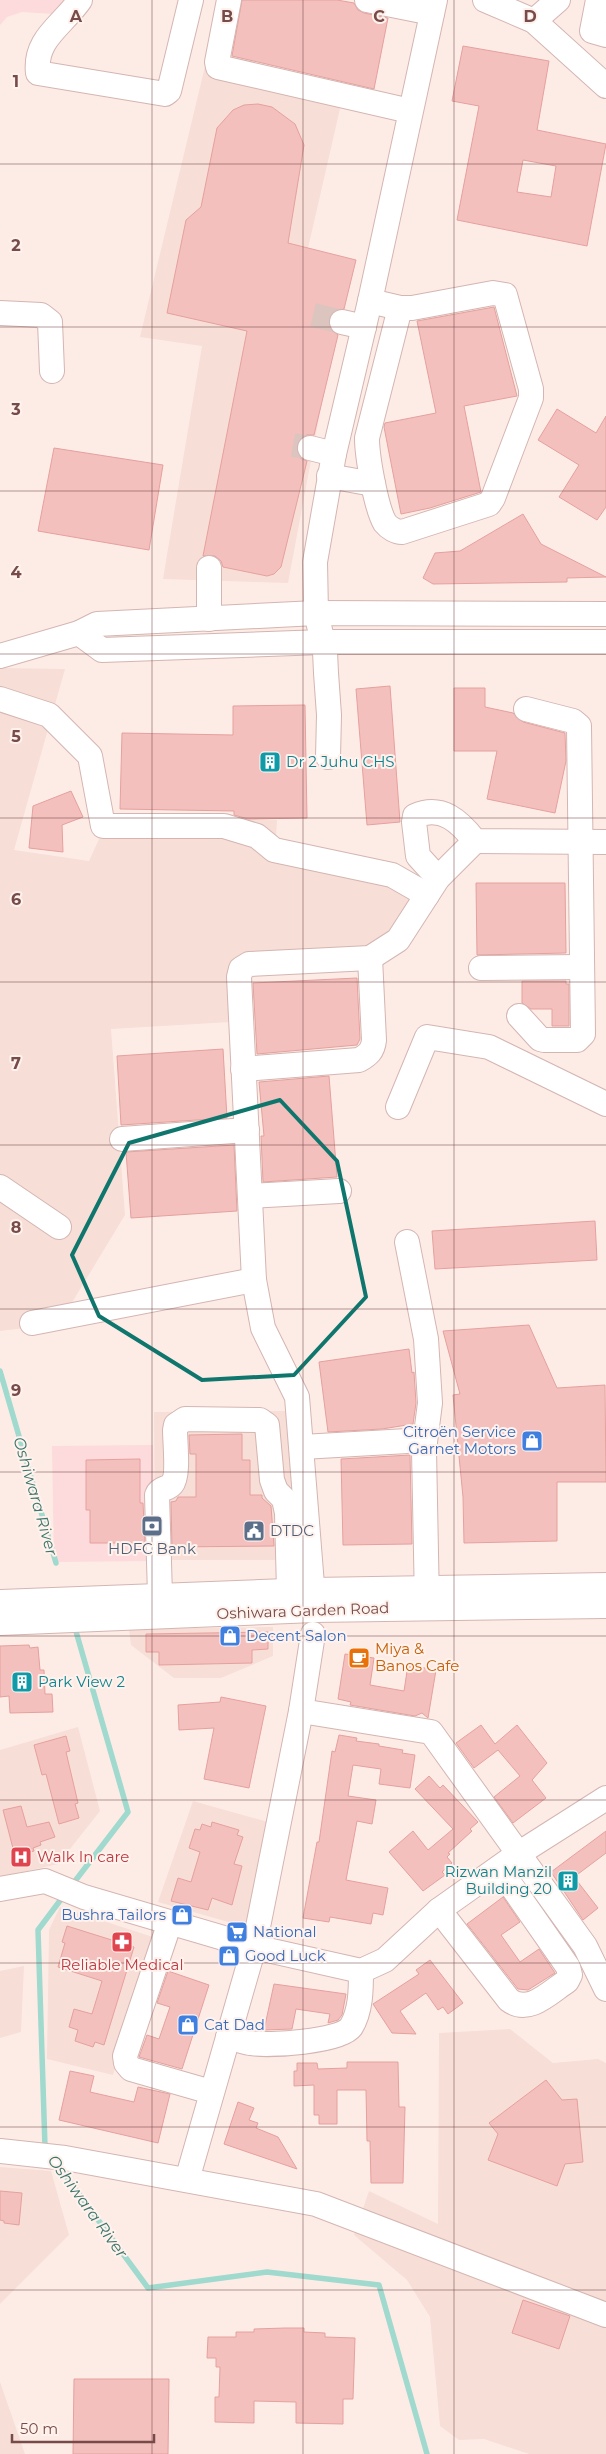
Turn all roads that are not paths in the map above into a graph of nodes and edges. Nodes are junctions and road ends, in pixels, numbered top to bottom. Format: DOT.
graph roads {
  1 [pos="80,0"];
  2 [pos="191,0"];
  3 [pos="229,0"];
  4 [pos="367,0"];
  5 [pos="485,0"];
  6 [pos="558,0"];
  7 [pos="598,0"];
  8 [pos="433,7"];
  9 [pos="534,20"];
  10 [pos="599,33"];
  11 [pos="585,67"];
  12 [pos="606,86"];
  13 [pos="410,111"];
  14 [pos="370,301"];
  15 [pos="400,308"];
  16 [pos="0,313"];
  17 [pos="52,372"];
  18 [pos="310,448"];
  19 [pos="332,465"];
  20 [pos="374,484"];
  21 [pos="208,568"];
  22 [pos="316,613"];
  23 [pos="606,614"];
  24 [pos="209,619"];
  25 [pos="79,633"];
  26 [pos="323,642"];
  27 [pos="606,642"];
  28 [pos="0,656"];
  29 [pos="0,699"];
  30 [pos="526,708"];
  31 [pos="328,757"];
  32 [pos="475,841"];
  33 [pos="580,842"];
  34 [pos="606,842"];
  35 [pos="432,886"];
  36 [pos="370,958"];
  37 [pos="582,967"];
  38 [pos="482,968"];
  39 [pos="519,1016"];
  40 [pos="243,1069"];
  41 [pos="606,1104"];
  42 [pos="398,1107"];
  43 [pos="247,1130"];
  44 [pos="122,1139"];
  45 [pos="0,1187"];
  46 [pos="339,1191"];
  47 [pos="250,1196"];
  48 [pos="60,1227"];
  49 [pos="407,1242"];
  50 [pos="254,1280"];
  51 [pos="32,1323"];
  52 [pos="425,1440"];
  53 [pos="302,1447"];
  54 [pos="606,1585"];
  55 [pos="160,1595"];
  56 [pos="305,1597"];
  57 [pos="428,1598"];
  58 [pos="0,1602"];
  59 [pos="606,1606"];
  60 [pos="0,1623"];
  61 [pos="314,1634"];
  62 [pos="301,1712"];
  63 [pos="606,1798"];
  64 [pos="508,1861"];
  65 [pos="0,1889"];
  66 [pos="439,1910"];
  67 [pos="170,1922"];
  68 [pos="254,1947"];
  69 [pos="361,1971"];
  70 [pos="606,1989"];
  71 [pos="228,2037"];
  72 [pos="211,2092"];
  73 [pos="0,2151"];
  74 [pos="187,2180"];
  75 [pos="606,2315"];
  1 -- 2 [label="street"];
  3 -- 13 [label="street"];
  4 -- 8 [label="street"];
  5 -- 9 [label="street"];
  6 -- 9 [label="street"];
  7 -- 10 [label="street"];
  8 -- 13 [label="street"];
  9 -- 11 [label="street"];
  10 -- 11 [label="street"];
  11 -- 12 [label="street"];
  13 -- 14 [label="street"];
  14 -- 15 [label="street"];
  14 -- 19 [label="street"];
  15 -- 20 [label="street"];
  15 -- 20 [label="street"];
  16 -- 17 [label="street"];
  18 -- 19 [label="street"];
  19 -- 20 [label="street"];
  19 -- 22 [label="street"];
  21 -- 24 [label="street"];
  22 -- 23 [label="street"];
  22 -- 24 [label="street"];
  22 -- 26 [label="street"];
  24 -- 25 [label="street"];
  25 -- 26 [label="street"];
  25 -- 28 [label="street"];
  26 -- 27 [label="street"];
  26 -- 31 [label="street"];
  29 -- 35 [label="street"];
  30 -- 33 [label="street"];
  32 -- 33 [label="street"];
  32 -- 35 [label="street"];
  32 -- 35 [label="street"];
  33 -- 34 [label="street"];
  33 -- 37 [label="street"];
  35 -- 36 [label="street"];
  36 -- 40 [label="street"];
  36 -- 40 [label="street"];
  37 -- 38 [label="street"];
  37 -- 39 [label="street"];
  40 -- 43 [label="street"];
  41 -- 42 [label="street"];
  43 -- 44 [label="street"];
  43 -- 47 [label="street"];
  45 -- 48 [label="street"];
  46 -- 47 [label="street"];
  47 -- 50 [label="street"];
  49 -- 52 [label="street"];
  50 -- 51 [label="street"];
  50 -- 53 [label="street"];
  52 -- 53 [label="street"];
  52 -- 57 [label="street"];
  53 -- 56 [label="street"];
  54 -- 57 [label="street, Oshiwara Garden Road"];
  55 -- 56 [label="street, Oshiwara Garden Road"];
  55 -- 56 [label="street"];
  55 -- 58 [label="street, Oshiwara Garden Road"];
  56 -- 57 [label="street, Oshiwara Garden Road"];
  56 -- 60 [label="street, Oshiwara Garden Road"];
  57 -- 59 [label="street, Oshiwara Garden Road"];
  61 -- 62 [label="street"];
  62 -- 64 [label="street"];
  62 -- 68 [label="street"];
  63 -- 64 [label="street"];
  64 -- 66 [label="street"];
  64 -- 66 [label="street"];
  64 -- 70 [label="street"];
  65 -- 67 [label="street"];
  66 -- 69 [label="street"];
  67 -- 68 [label="street"];
  67 -- 72 [label="street"];
  68 -- 69 [label="street"];
  68 -- 71 [label="street"];
  69 -- 71 [label="street"];
  71 -- 72 [label="street"];
  72 -- 74 [label="street"];
  73 -- 74 [label="street"];
  74 -- 75 [label="street"];
}
